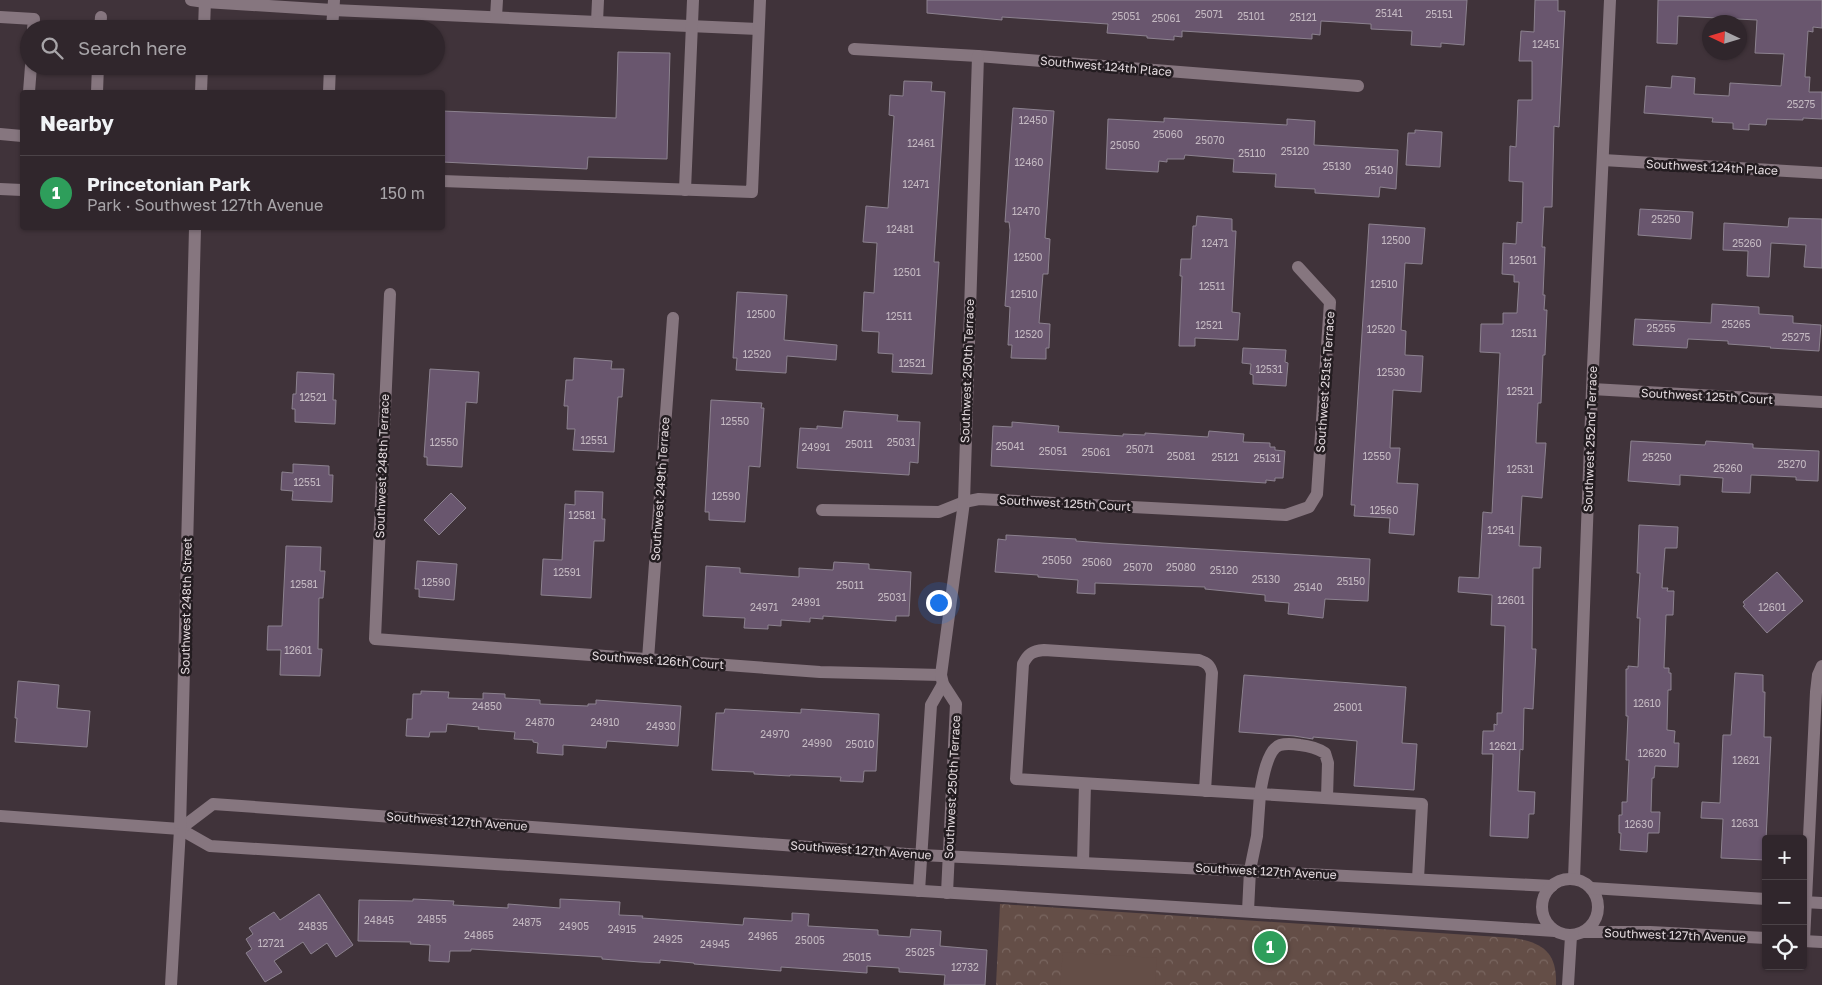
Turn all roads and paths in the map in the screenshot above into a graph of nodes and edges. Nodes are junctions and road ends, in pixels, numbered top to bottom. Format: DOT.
graph roads {
  1 [pos="191,0"];
  2 [pos="497,0"];
  3 [pos="598,0"];
  4 [pos="693,0"];
  5 [pos="760,0"];
  6 [pos="1610,0"];
  7 [pos="205,1"];
  8 [pos="334,5"];
  9 [pos="0,17"];
  10 [pos="496,17"];
  11 [pos="34,20"];
  12 [pos="204,20"];
  13 [pos="333,20"];
  14 [pos="597,22"];
  15 [pos="692,26"];
  16 [pos="758,29"];
  17 [pos="854,49"];
  18 [pos="978,56"];
  19 [pos="30,75"];
  20 [pos="98,75"];
  21 [pos="202,75"];
  22 [pos="330,75"];
  23 [pos="1358,86"];
  24 [pos="29,90"];
  25 [pos="97,90"];
  26 [pos="201,90"];
  27 [pos="329,90"];
  28 [pos="0,134"];
  29 [pos="20,136"];
  30 [pos="1603,160"];
  31 [pos="1822,174"];
  32 [pos="445,181"];
  33 [pos="0,189"];
  34 [pos="20,190"];
  35 [pos="685,190"];
  36 [pos="195,230"];
  37 [pos="1298,267"];
  38 [pos="390,294"];
  39 [pos="673,318"];
  40 [pos="1592,389"];
  41 [pos="1822,402"];
  42 [pos="964,502"];
  43 [pos="1309,506"];
  44 [pos="822,510"];
  45 [pos="375,639"];
  46 [pos="648,659"];
  47 [pos="1822,666"];
  48 [pos="942,680"];
  49 [pos="1085,784"];
  50 [pos="1205,791"];
  51 [pos="1260,794"];
  52 [pos="1326,798"];
  53 [pos="0,816"];
  54 [pos="180,829"];
  55 [pos="921,855"];
  56 [pos="948,856"];
  57 [pos="1083,863"];
  58 [pos="1250,870"];
  59 [pos="1418,879"];
  60 [pos="1574,879"];
  61 [pos="1806,880"];
  62 [pos="1552,886"];
  63 [pos="1591,888"];
  64 [pos="919,891"];
  65 [pos="947,893"];
  66 [pos="1762,899"];
  67 [pos="1807,902"];
  68 [pos="1822,903"];
  69 [pos="1248,911"];
  70 [pos="1555,931"];
  71 [pos="1577,934"];
  72 [pos="1762,938"];
  73 [pos="1807,941"];
  74 [pos="1822,942"];
  75 [pos="170,985"];
  76 [pos="1568,985"];
  1 -- 7 [label="street"];
  2 -- 10 [label="street"];
  3 -- 14 [label="street"];
  4 -- 15 [label="street"];
  5 -- 16 [label="street"];
  6 -- 30 [label="street, Southwest 252nd Terrace"];
  7 -- 8 [label="street"];
  7 -- 12 [label="street"];
  8 -- 10 [label="street"];
  8 -- 13 [label="street"];
  9 -- 11 [label="street"];
  10 -- 14 [label="street"];
  14 -- 15 [label="street"];
  15 -- 16 [label="street"];
  15 -- 35 [label="street"];
  16 -- 35 [label="street"];
  17 -- 18 [label="street, Southwest 124th Place"];
  18 -- 23 [label="street, Southwest 124th Place"];
  18 -- 42 [label="street, Southwest 250th Terrace"];
  19 -- 24 [label="street"];
  20 -- 25 [label="street"];
  21 -- 26 [label="street"];
  22 -- 27 [label="street"];
  28 -- 29 [label="street"];
  30 -- 31 [label="street, Southwest 124th Place"];
  30 -- 40 [label="street, Southwest 252nd Terrace"];
  32 -- 35 [label="street"];
  33 -- 34 [label="street"];
  36 -- 54 [label="street, Southwest 248th Street"];
  37 -- 43 [label="street, Southwest 251st Terrace"];
  38 -- 45 [label="street, Southwest 248th Terrace"];
  39 -- 46 [label="street, Southwest 249th Terrace"];
  40 -- 41 [label="street, Southwest 125th Court"];
  40 -- 60 [label="street, Southwest 252nd Terrace"];
  42 -- 43 [label="street, Southwest 125th Court"];
  42 -- 44 [label="street, Southwest 125th Court"];
  42 -- 48 [label="street, Southwest 250th Terrace"];
  45 -- 46 [label="street, Southwest 126th Court"];
  46 -- 48 [label="street, Southwest 126th Court"];
  47 -- 61 [label="street"];
  48 -- 55 [label="street, Southwest 250th Terrace"];
  48 -- 56 [label="street, Southwest 250th Terrace"];
  49 -- 50 [label="street"];
  49 -- 50 [label="street"];
  49 -- 57 [label="street"];
  50 -- 51 [label="street"];
  51 -- 52 [label="street"];
  51 -- 52 [label="street"];
  51 -- 58 [label="street"];
  52 -- 59 [label="street"];
  53 -- 54 [label="street"];
  54 -- 55 [label="street, Southwest 127th Avenue"];
  54 -- 64 [label="street"];
  54 -- 75 [label="street, Southwest 248th Street"];
  55 -- 56 [label="street, Southwest 127th Avenue"];
  55 -- 64 [label="street, Southwest 250th Terrace"];
  56 -- 57 [label="street, Southwest 127th Avenue"];
  56 -- 65 [label="street, Southwest 250th Terrace"];
  57 -- 58 [label="street, Southwest 127th Avenue"];
  58 -- 59 [label="street, Southwest 127th Avenue"];
  58 -- 69 [label="street"];
  59 -- 62 [label="street, Southwest 127th Avenue"];
  60 -- 62 [label="street"];
  60 -- 63 [label="street"];
  62 -- 70 [label="street"];
  63 -- 66 [label="street"];
  63 -- 71 [label="street"];
  64 -- 65 [label="street"];
  65 -- 69 [label="street"];
  67 -- 68 [label="street"];
  69 -- 70 [label="street"];
  70 -- 71 [label="street"];
  71 -- 72 [label="street, Southwest 127th Avenue"];
  71 -- 76 [label="street"];
  73 -- 74 [label="street"];
}
